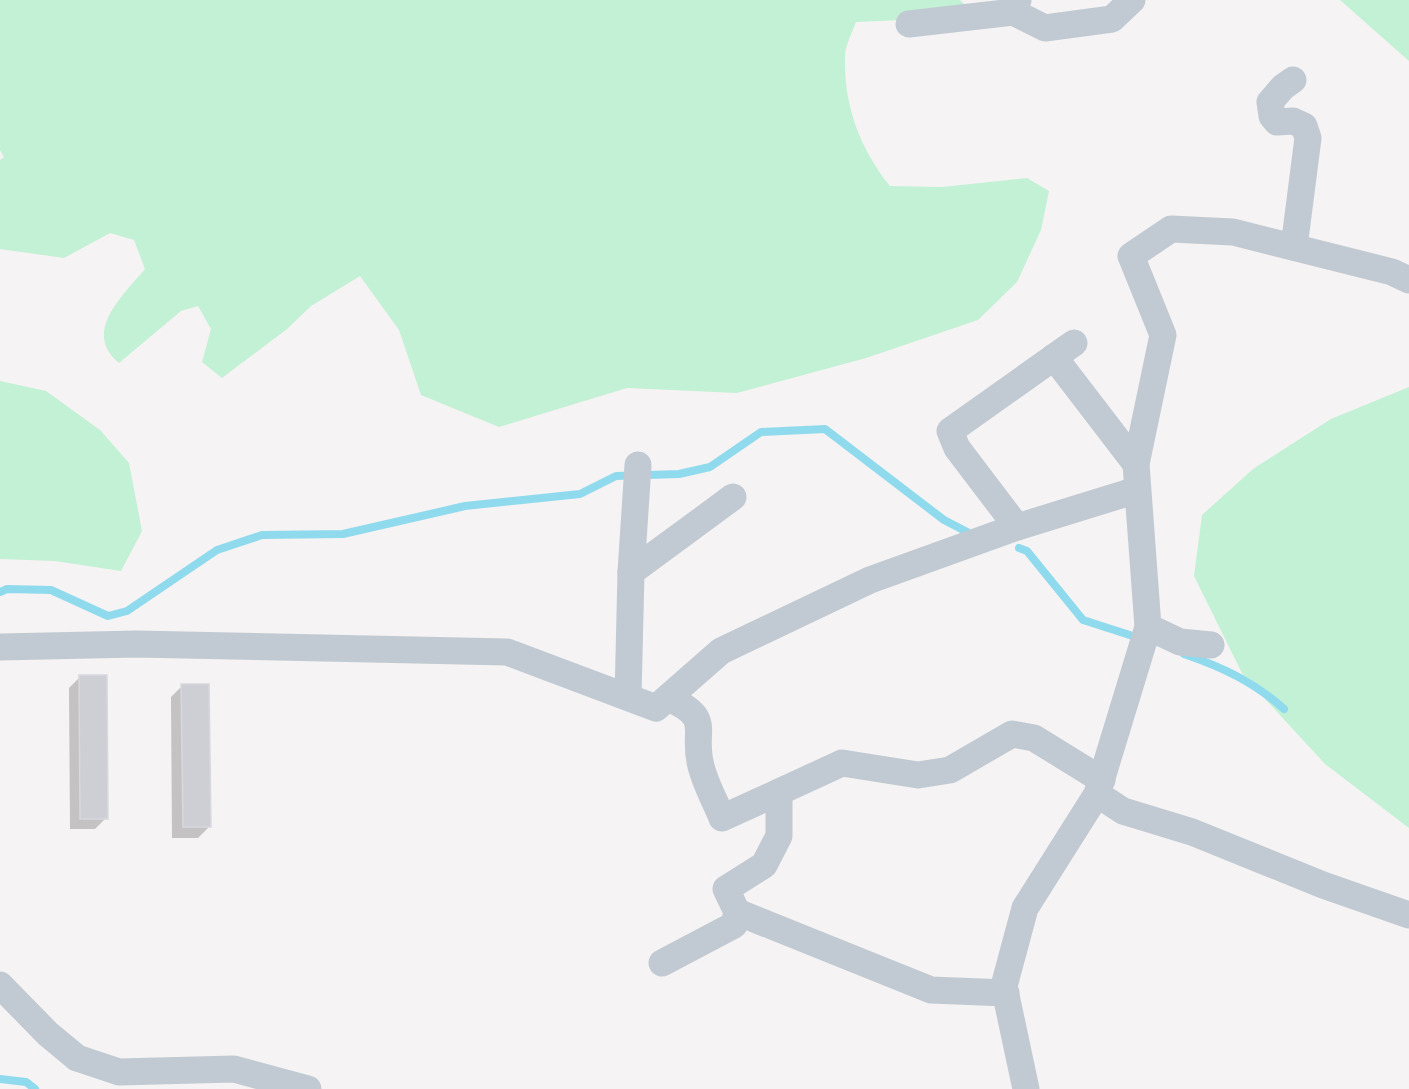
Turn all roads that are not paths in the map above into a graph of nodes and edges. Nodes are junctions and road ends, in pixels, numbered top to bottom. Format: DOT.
graph roads {
  1 [pos="1132,0"];
  2 [pos="1015,6"];
  3 [pos="909,24"];
  4 [pos="1293,80"];
  5 [pos="1294,247"];
  6 [pos="1409,280"];
  7 [pos="637,475"];
  8 [pos="1137,477"];
  9 [pos="733,497"];
  10 [pos="1017,527"];
  11 [pos="631,572"];
  12 [pos="1146,636"];
  13 [pos="1211,645"];
  14 [pos="0,647"];
  15 [pos="628,697"];
  16 [pos="668,698"];
  17 [pos="1100,787"];
  18 [pos="779,792"];
  19 [pos="737,912"];
  20 [pos="1409,915"];
  21 [pos="662,963"];
  22 [pos="0,985"];
  23 [pos="1006,993"];
  24 [pos="308,1089"];
  25 [pos="1026,1089"];
  1 -- 2 [label="street"];
  2 -- 3 [label="street"];
  4 -- 5 [label="street"];
  5 -- 6 [label="street"];
  5 -- 8 [label="street"];
  7 -- 11 [label="street"];
  8 -- 10 [label="street"];
  8 -- 10 [label="street"];
  8 -- 12 [label="street"];
  9 -- 11 [label="street"];
  10 -- 16 [label="street"];
  11 -- 15 [label="street"];
  12 -- 13 [label="street"];
  12 -- 17 [label="street"];
  14 -- 15 [label="street"];
  15 -- 16 [label="street"];
  16 -- 18 [label="street"];
  17 -- 18 [label="street"];
  17 -- 20 [label="street"];
  17 -- 23 [label="street"];
  18 -- 19 [label="street"];
  19 -- 21 [label="street"];
  19 -- 23 [label="street"];
  22 -- 24 [label="street"];
  23 -- 25 [label="street"];
}
